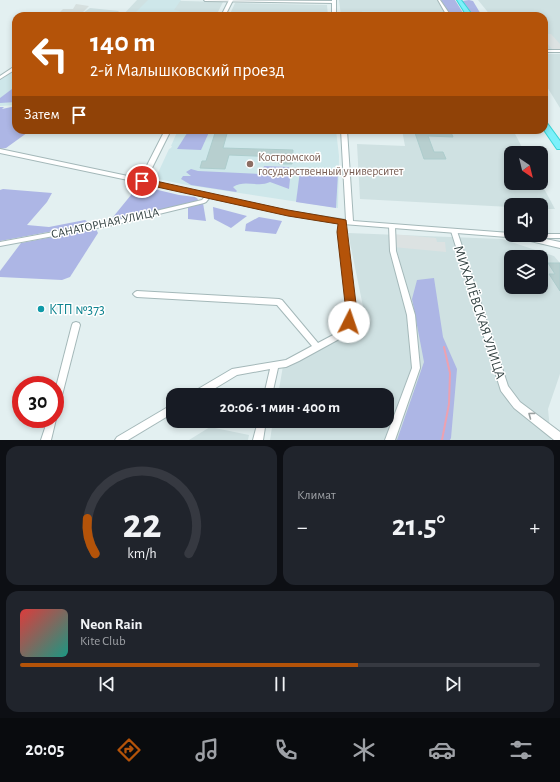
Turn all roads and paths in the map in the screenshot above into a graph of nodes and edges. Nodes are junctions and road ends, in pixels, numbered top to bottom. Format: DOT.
graph roads {
  1 [pos="205,0"];
  2 [pos="231,0"];
  3 [pos="439,0"];
  4 [pos="459,0"];
  5 [pos="334,1"];
  6 [pos="225,12"];
  7 [pos="334,12"];
  8 [pos="446,12"];
  9 [pos="467,12"];
  10 [pos="548,51"];
  11 [pos="560,51"];
  12 [pos="12,70"];
  13 [pos="0,78"];
  14 [pos="548,132"];
  15 [pos="166,134"];
  16 [pos="344,134"];
  17 [pos="558,148"];
  18 [pos="0,151"];
  19 [pos="142,181"];
  20 [pos="208,196"];
  21 [pos="346,223"];
  22 [pos="392,226"];
  23 [pos="454,231"];
  24 [pos="504,235"];
  25 [pos="548,236"];
  26 [pos="560,236"];
  27 [pos="546,242"];
  28 [pos="0,244"];
  29 [pos="560,245"];
  30 [pos="136,294"];
  31 [pos="76,325"];
  32 [pos="317,347"];
  33 [pos="275,365"];
  34 [pos="63,376"];
  35 [pos="208,388"];
  36 [pos="270,388"];
  37 [pos="166,412"];
  38 [pos="49,428"];
  39 [pos="261,428"];
  40 [pos="46,440"];
  41 [pos="120,440"];
  42 [pos="258,440"];
  43 [pos="390,440"];
  44 [pos="559,440"];
  1 -- 2 [label="street"];
  2 -- 5 [label="street"];
  2 -- 6 [label="street"];
  3 -- 8 [label="street"];
  4 -- 9 [label="highway"];
  5 -- 7 [label="street"];
  10 -- 11 [label="street"];
  12 -- 13 [label="street"];
  14 -- 17 [label="highway"];
  15 -- 19 [label="street"];
  16 -- 21 [label="street"];
  18 -- 19 [label="street"];
  19 -- 20 [label="street"];
  20 -- 21 [label="street"];
  20 -- 28 [label="street, САНАТОРНАЯ УЛИЦА"];
  21 -- 22 [label="street"];
  21 -- 32 [label="street"];
  22 -- 23 [label="street"];
  22 -- 43 [label="street"];
  23 -- 24 [label="street"];
  44 -- 23 [label="street, МИХАЛЁВСКАЯ УЛИЦА, one-way"];
  25 -- 26 [label="street"];
  27 -- 29 [label="street"];
  30 -- 32 [label="street"];
  31 -- 34 [label="street"];
  32 -- 33 [label="street"];
  33 -- 35 [label="street"];
  33 -- 36 [label="street"];
  37 -- 41 [label="street"];
  38 -- 40 [label="street"];
  39 -- 42 [label="street"];
}
